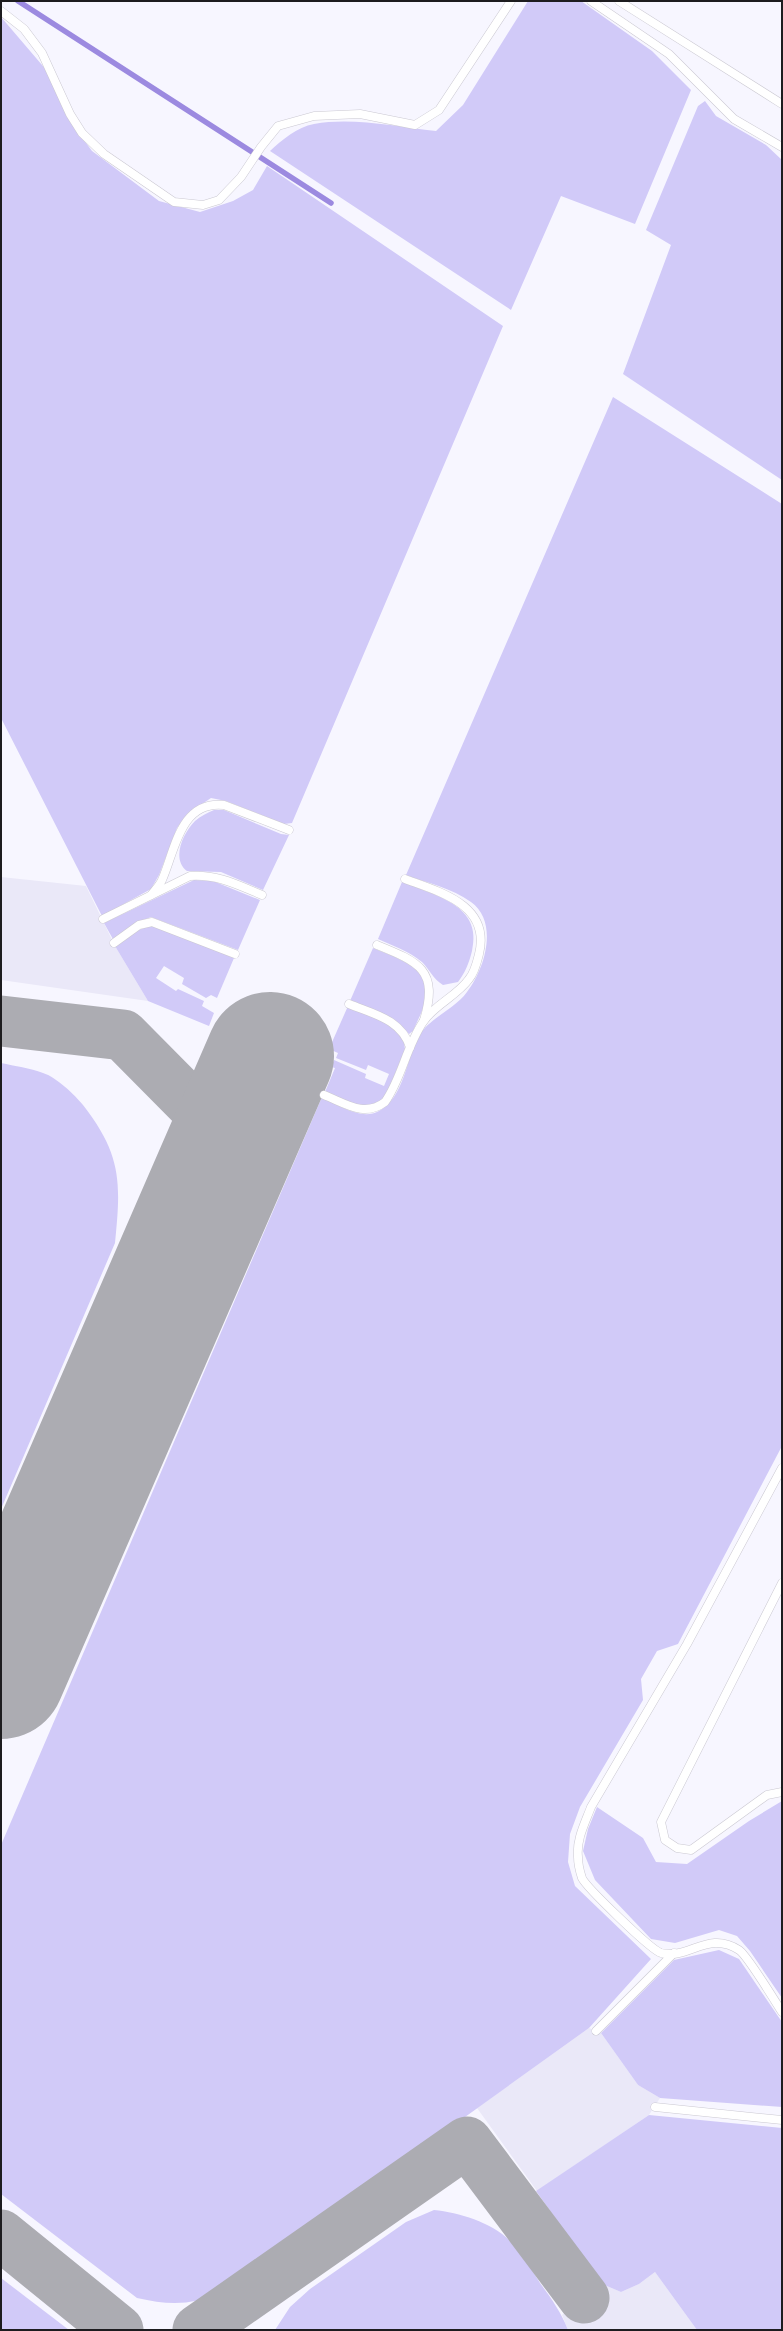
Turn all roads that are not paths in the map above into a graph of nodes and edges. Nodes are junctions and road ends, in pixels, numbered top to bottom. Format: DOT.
graph roads {
  1 [pos="511,1"];
  2 [pos="591,1"];
  3 [pos="618,1"];
  4 [pos="1,10"];
  5 [pos="782,104"];
  6 [pos="782,147"];
  7 [pos="289,830"];
  8 [pos="405,879"];
  9 [pos="151,895"];
  10 [pos="262,895"];
  11 [pos="103,919"];
  12 [pos="114,943"];
  13 [pos="377,945"];
  14 [pos="235,954"];
  15 [pos="349,1004"];
  16 [pos="424,1020"];
  17 [pos="410,1047"];
  18 [pos="324,1094"];
  19 [pos="782,1468"];
  20 [pos="782,1582"];
  21 [pos="782,1792"];
  22 [pos="674,1953"];
  23 [pos="782,2012"];
  24 [pos="596,2031"];
  25 [pos="655,2107"];
  26 [pos="782,2120"];
  1 -- 4 [label="lane"];
  2 -- 6 [label="lane"];
  3 -- 5 [label="lane"];
  7 -- 9 [label="lane"];
  8 -- 16 [label="lane"];
  9 -- 10 [label="lane"];
  9 -- 11 [label="lane"];
  12 -- 14 [label="lane"];
  13 -- 16 [label="lane"];
  15 -- 17 [label="lane"];
  16 -- 17 [label="lane"];
  17 -- 18 [label="lane"];
  19 -- 22 [label="lane"];
  20 -- 21 [label="lane"];
  22 -- 23 [label="lane"];
  22 -- 24 [label="lane"];
  25 -- 26 [label="lane"];
}
